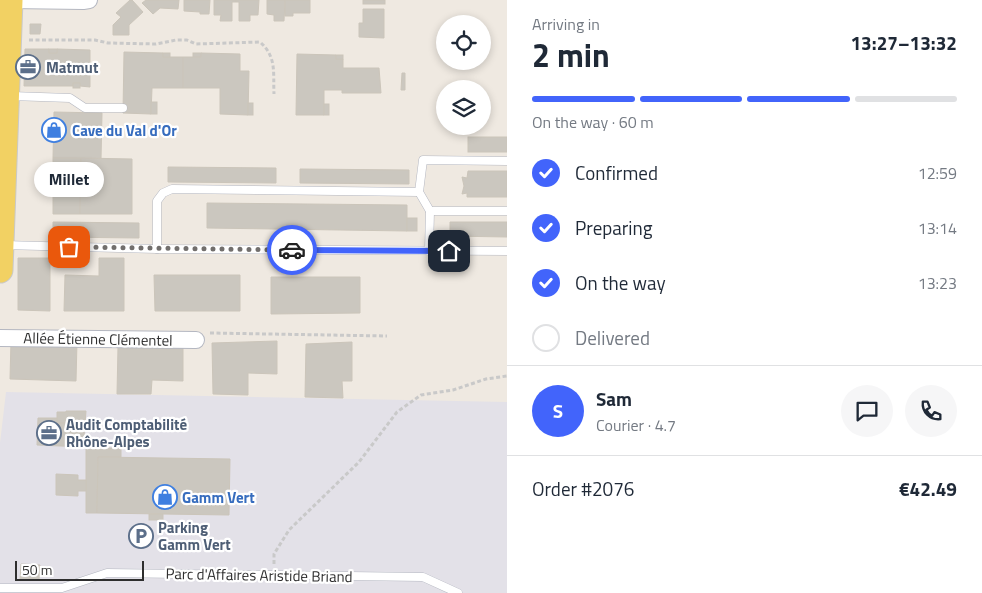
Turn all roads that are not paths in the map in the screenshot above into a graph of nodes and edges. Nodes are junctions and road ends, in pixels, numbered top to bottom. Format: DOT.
graph roads {
  1 [pos="10,0"];
  2 [pos="89,0"];
  3 [pos="6,96"];
  4 [pos="123,108"];
  5 [pos="507,161"];
  6 [pos="419,192"];
  7 [pos="430,210"];
  8 [pos="507,211"];
  9 [pos="1,245"];
  10 [pos="157,249"];
  11 [pos="429,251"];
  12 [pos="507,251"];
  13 [pos="0,270"];
  14 [pos="0,338"];
  15 [pos="196,340"];
  16 [pos="0,588"];
  17 [pos="458,593"];
  1 -- 2 [label="street"];
  1 -- 3 [label="main road"];
  3 -- 4 [label="lane"];
  3 -- 9 [label="main road"];
  5 -- 6 [label="lane"];
  6 -- 7 [label="lane"];
  6 -- 10 [label="lane"];
  7 -- 8 [label="lane"];
  7 -- 11 [label="lane"];
  9 -- 10 [label="lane"];
  9 -- 13 [label="main road"];
  10 -- 11 [label="lane"];
  11 -- 12 [label="lane"];
  14 -- 15 [label="street, Allée Étienne Clémentel"];
  16 -- 17 [label="lane, Parc d'Affaires Aristide Briand"];
}
